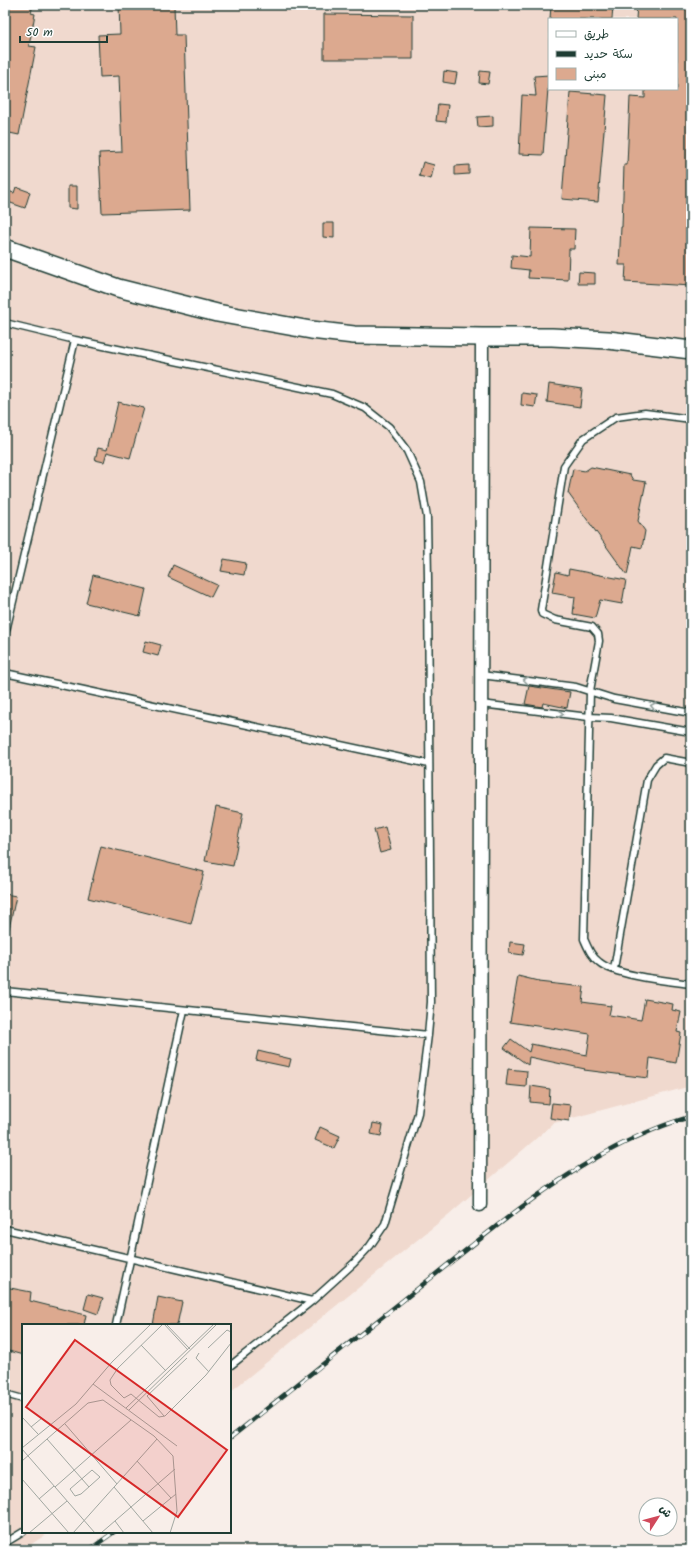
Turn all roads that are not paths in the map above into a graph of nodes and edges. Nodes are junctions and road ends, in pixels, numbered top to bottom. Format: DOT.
graph roads {
  1 [pos="5,248"];
  2 [pos="5,323"];
  3 [pos="482,337"];
  4 [pos="74,340"];
  5 [pos="691,350"];
  6 [pos="691,420"];
  7 [pos="5,635"];
  8 [pos="5,673"];
  9 [pos="481,675"];
  10 [pos="590,691"];
  11 [pos="481,704"];
  12 [pos="691,713"];
  13 [pos="589,718"];
  14 [pos="691,732"];
  15 [pos="691,763"];
  16 [pos="429,764"];
  17 [pos="614,969"];
  18 [pos="691,984"];
  19 [pos="5,991"];
  20 [pos="184,1010"];
  21 [pos="428,1035"];
  22 [pos="480,1205"];
  23 [pos="5,1229"];
  24 [pos="131,1259"];
  25 [pos="312,1301"];
  26 [pos="116,1324"];
  27 [pos="231,1365"];
  28 [pos="5,1394"];
  29 [pos="22,1399"];
  30 [pos="22,1533"];
  31 [pos="5,1543"];
  1 -- 3 [label="main road"];
  2 -- 4 [label="lane"];
  3 -- 5 [label="main road"];
  3 -- 9 [label="street"];
  4 -- 7 [label="lane"];
  4 -- 16 [label="lane"];
  6 -- 10 [label="lane"];
  8 -- 16 [label="lane"];
  10 -- 9 [label="lane, one-way"];
  9 -- 11 [label="street"];
  12 -- 10 [label="lane, one-way"];
  10 -- 13 [label="lane"];
  11 -- 13 [label="lane, one-way"];
  11 -- 22 [label="street"];
  13 -- 14 [label="lane"];
  13 -- 17 [label="lane"];
  15 -- 17 [label="lane"];
  16 -- 21 [label="lane"];
  17 -- 18 [label="lane"];
  19 -- 20 [label="lane"];
  20 -- 21 [label="lane"];
  20 -- 24 [label="lane"];
  21 -- 25 [label="lane"];
  23 -- 24 [label="lane"];
  24 -- 25 [label="lane"];
  24 -- 26 [label="lane"];
  25 -- 27 [label="lane"];
  28 -- 29 [label="lane"];
  30 -- 31 [label="lane"];
}
